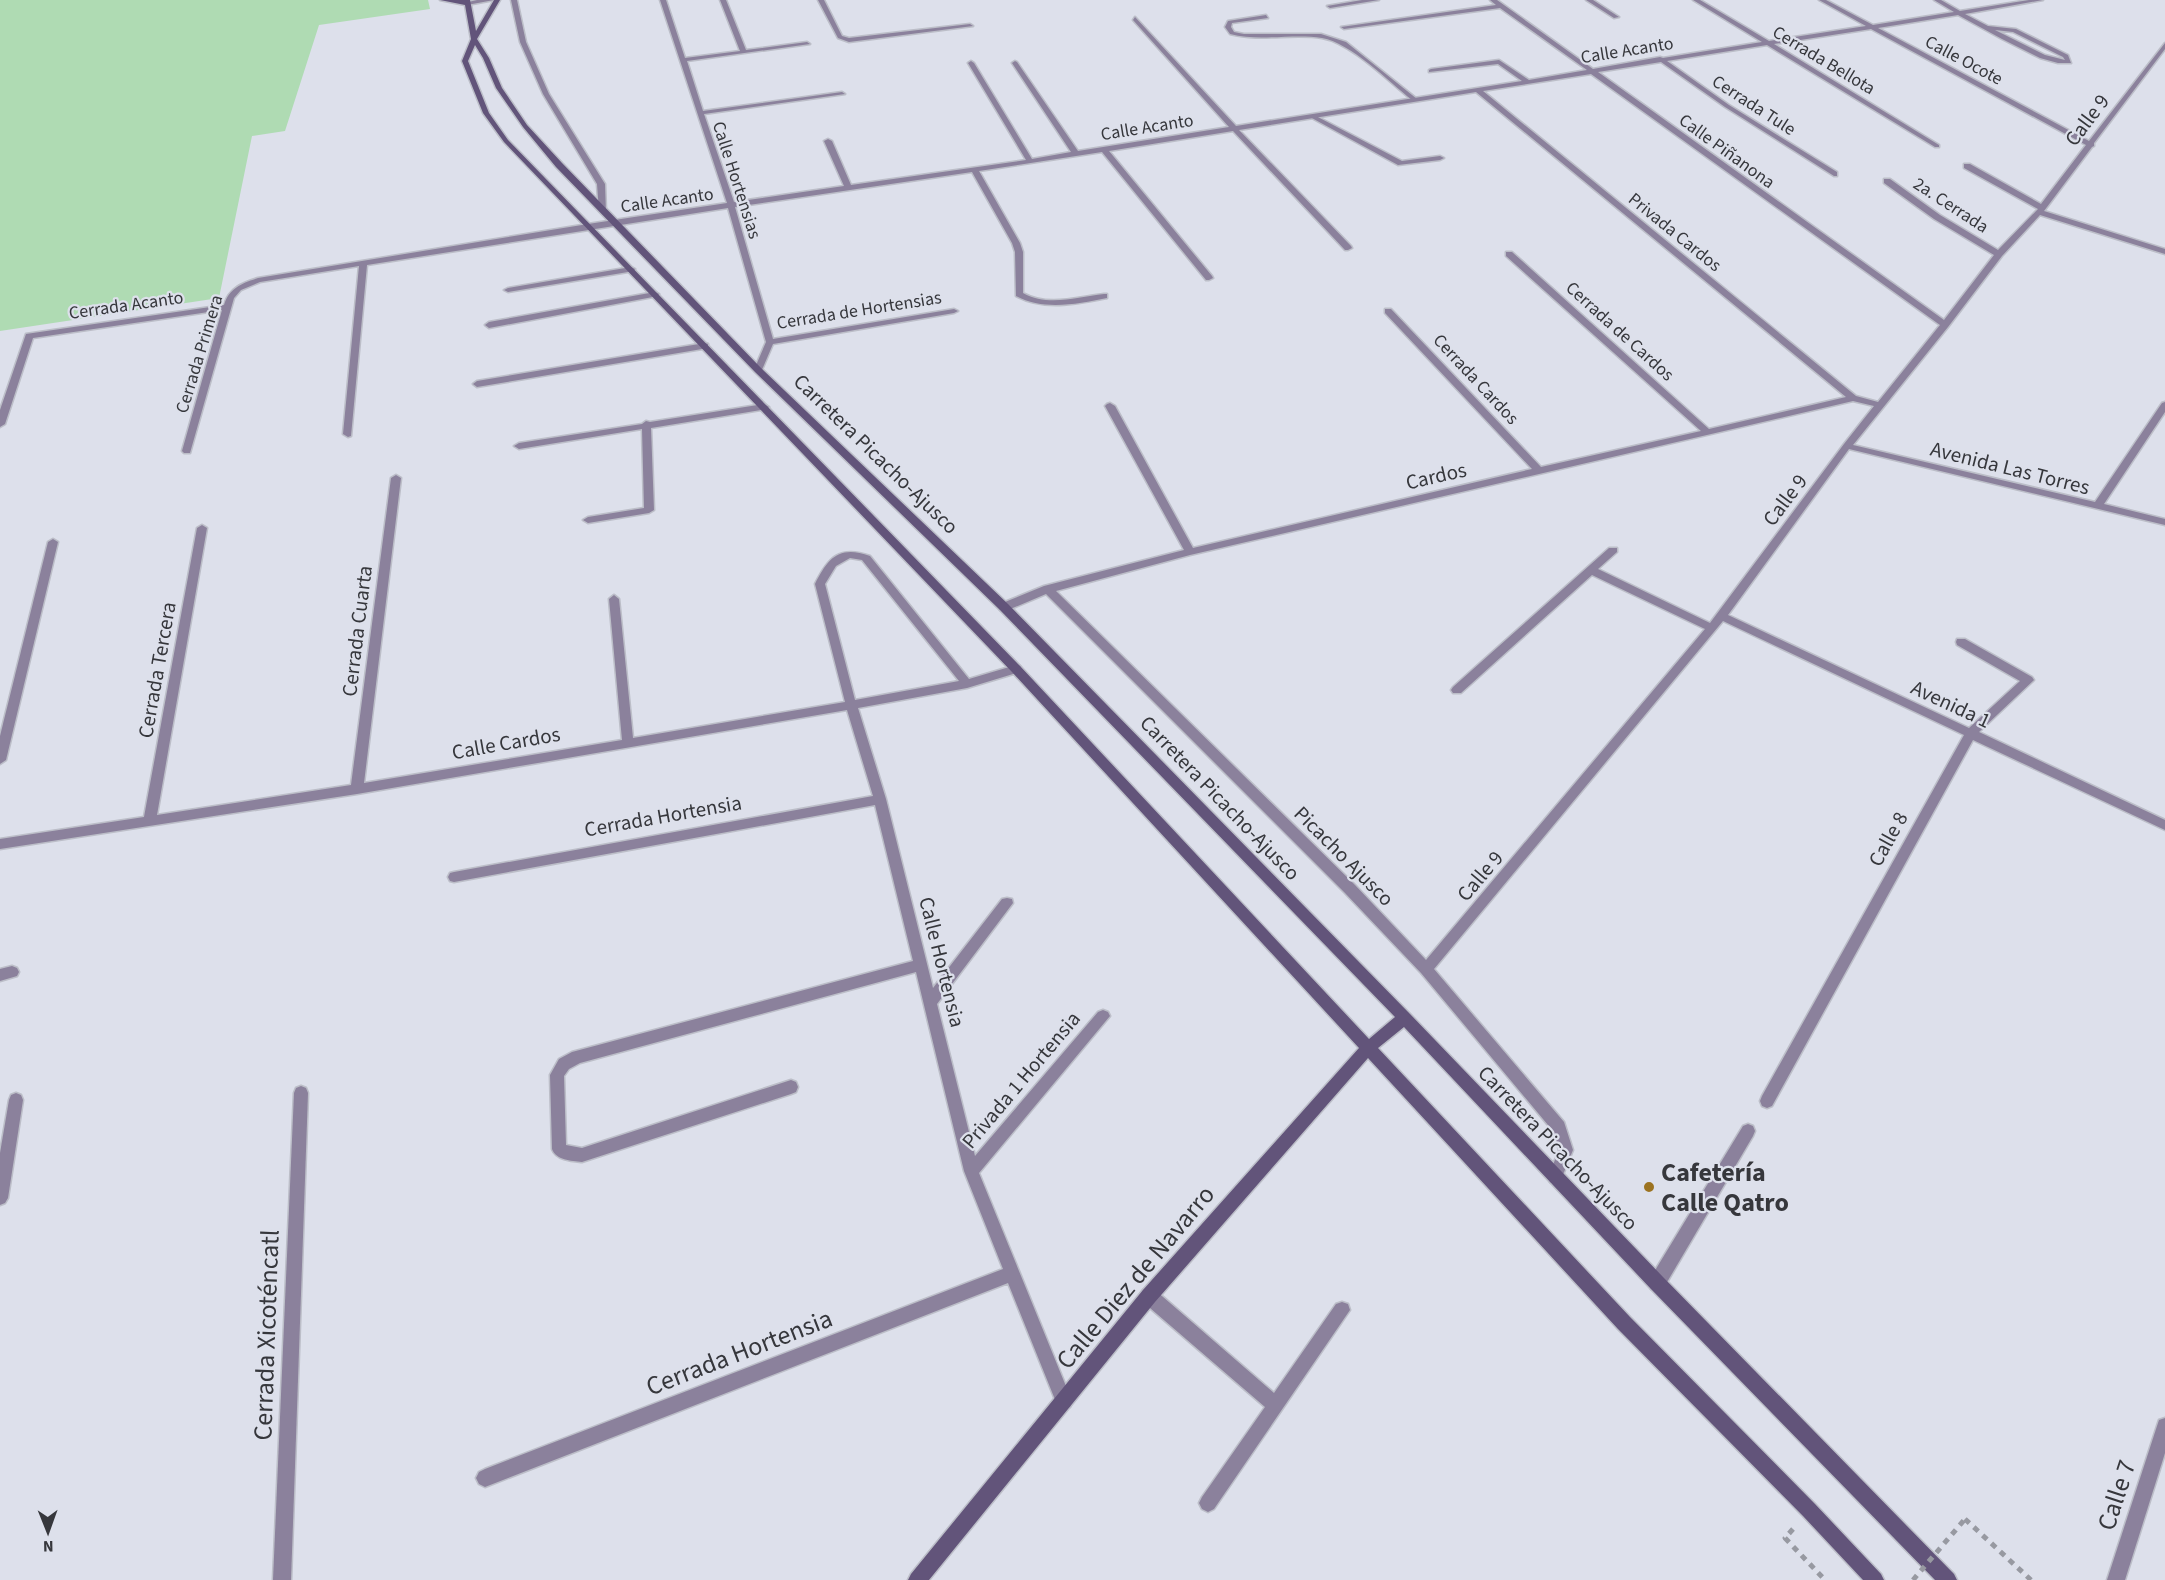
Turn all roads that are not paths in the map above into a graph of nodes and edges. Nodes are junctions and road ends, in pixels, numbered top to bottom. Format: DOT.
graph roads {
  1 [pos="443,0"];
  2 [pos="491,0"];
  3 [pos="497,0"];
  4 [pos="514,0"];
  5 [pos="663,0"];
  6 [pos="723,0"];
  7 [pos="821,0"];
  8 [pos="1376,0"];
  9 [pos="1492,0"];
  10 [pos="1589,0"];
  11 [pos="1696,0"];
  12 [pos="1822,0"];
  13 [pos="1937,0"];
  14 [pos="2040,0"];
  15 [pos="467,1"];
  16 [pos="1330,6"];
  17 [pos="1501,6"];
  18 [pos="1962,13"];
  19 [pos="1616,16"];
  20 [pos="1266,17"];
  21 [pos="1135,19"];
  22 [pos="970,26"];
  23 [pos="1344,27"];
  24 [pos="1870,27"];
  25 [pos="1989,28"];
  26 [pos="474,39"];
  27 [pos="1767,43"];
  28 [pos="807,44"];
  29 [pos="2165,45"];
  30 [pos="743,51"];
  31 [pos="1660,59"];
  32 [pos="2154,59"];
  33 [pos="683,60"];
  34 [pos="2165,62"];
  35 [pos="971,63"];
  36 [pos="1015,63"];
  37 [pos="1431,71"];
  38 [pos="1590,71"];
  39 [pos="1528,82"];
  40 [pos="1477,89"];
  41 [pos="842,94"];
  42 [pos="1414,99"];
  43 [pos="700,113"];
  44 [pos="1311,116"];
  45 [pos="1234,128"];
  46 [pos="828,141"];
  47 [pos="2092,145"];
  48 [pos="1937,146"];
  49 [pos="1104,149"];
  50 [pos="1076,154"];
  51 [pos="1440,158"];
  52 [pos="1030,161"];
  53 [pos="1967,166"];
  54 [pos="974,169"];
  55 [pos="1834,174"];
  56 [pos="1887,181"];
  57 [pos="849,188"];
  58 [pos="731,205"];
  59 [pos="2041,210"];
  60 [pos="603,211"];
  61 [pos="614,222"];
  62 [pos="588,226"];
  63 [pos="1348,248"];
  64 [pos="2165,252"];
  65 [pos="1509,254"];
  66 [pos="1999,254"];
  67 [pos="363,263"];
  68 [pos="631,269"];
  69 [pos="1209,278"];
  70 [pos="258,280"];
  71 [pos="508,290"];
  72 [pos="655,294"];
  73 [pos="1104,296"];
  74 [pos="228,307"];
  75 [pos="954,311"];
  76 [pos="1388,311"];
  77 [pos="489,325"];
  78 [pos="1945,325"];
  79 [pos="770,342"];
  80 [pos="705,346"];
  81 [pos="758,370"];
  82 [pos="477,384"];
  83 [pos="1853,398"];
  84 [pos="1880,405"];
  85 [pos="2165,405"];
  86 [pos="1110,406"];
  87 [pos="764,407"];
  88 [pos="0,424"];
  89 [pos="646,424"];
  90 [pos="1709,433"];
  91 [pos="348,434"];
  92 [pos="519,446"];
  93 [pos="1847,446"];
  94 [pos="187,451"];
  95 [pos="1539,471"];
  96 [pos="396,478"];
  97 [pos="2097,507"];
  98 [pos="588,520"];
  99 [pos="2165,522"];
  100 [pos="202,528"];
  101 [pos="53,542"];
  102 [pos="1613,550"];
  103 [pos="1190,552"];
  104 [pos="1591,570"];
  105 [pos="1048,589"];
  106 [pos="614,599"];
  107 [pos="1004,607"];
  108 [pos="1721,616"];
  109 [pos="1712,628"];
  110 [pos="1961,642"];
  111 [pos="1016,669"];
  112 [pos="967,684"];
  113 [pos="1457,690"];
  114 [pos="851,705"];
  115 [pos="1970,734"];
  116 [pos="628,741"];
  117 [pos="0,760"];
  118 [pos="357,789"];
  119 [pos="880,799"];
  120 [pos="150,820"];
  121 [pos="2165,825"];
  122 [pos="0,844"];
  123 [pos="454,877"];
  124 [pos="1007,903"];
  125 [pos="921,965"];
  126 [pos="1426,969"];
  127 [pos="930,1002"];
  128 [pos="1103,1016"];
  129 [pos="1405,1018"];
  130 [pos="1369,1047"];
  131 [pos="791,1087"];
  132 [pos="301,1093"];
  133 [pos="16,1100"];
  134 [pos="1767,1101"];
  135 [pos="1748,1131"];
  136 [pos="972,1171"];
  137 [pos="1555,1177"];
  138 [pos="0,1198"];
  139 [pos="1011,1274"];
  140 [pos="1657,1283"];
  141 [pos="1149,1296"];
  142 [pos="1342,1310"];
  143 [pos="1064,1401"];
  144 [pos="1275,1405"];
  145 [pos="2165,1426"];
  146 [pos="485,1478"];
  147 [pos="1208,1503"];
  148 [pos="282,1580"];
  149 [pos="917,1580"];
  150 [pos="1875,1580"];
  151 [pos="1948,1580"];
  152 [pos="2116,1580"];
  1 -- 15 [label="main road"];
  2 -- 15 [label="street"];
  3 -- 26 [label="main road"];
  4 -- 60 [label="street"];
  5 -- 33 [label="street, Calle Hortensias"];
  6 -- 30 [label="street"];
  7 -- 22 [label="street"];
  8 -- 16 [label="street"];
  9 -- 17 [label="street, Calle Piñanona"];
  10 -- 19 [label="street"];
  11 -- 27 [label="street, Cerrada Bellota"];
  12 -- 24 [label="street, Calle Ocote"];
  13 -- 18 [label="street"];
  14 -- 18 [label="street, Calle Acanto"];
  15 -- 26 [label="main road, Carretera Picacho-Ajusco"];
  17 -- 23 [label="street"];
  17 -- 38 [label="street, Calle Piñanona"];
  18 -- 24 [label="street, Calle Acanto"];
  18 -- 25 [label="street"];
  20 -- 42 [label="street"];
  21 -- 45 [label="street"];
  24 -- 27 [label="street, Calle Acanto"];
  24 -- 47 [label="street, Calle Ocote"];
  25 -- 25 [label="street"];
  26 -- 60 [label="main road, Carretera Picacho-Ajusco"];
  26 -- 62 [label="main road, Carretera Picacho-Ajusco"];
  27 -- 31 [label="street, Calle Acanto"];
  27 -- 48 [label="street, Cerrada Bellota"];
  28 -- 30 [label="street"];
  29 -- 32 [label="street, Calle 9"];
  30 -- 33 [label="street"];
  31 -- 38 [label="street, Calle Acanto"];
  31 -- 55 [label="street, Cerrada Tule"];
  32 -- 34 [label="street"];
  32 -- 47 [label="street, Calle 9"];
  33 -- 43 [label="street, Calle Hortensias"];
  35 -- 52 [label="street"];
  36 -- 50 [label="street"];
  37 -- 39 [label="street"];
  38 -- 39 [label="street, Calle Acanto"];
  38 -- 78 [label="street, Calle Piñanona"];
  39 -- 40 [label="street, Calle Acanto"];
  40 -- 42 [label="street, Calle Acanto"];
  40 -- 83 [label="street, Privada Cardos"];
  41 -- 43 [label="street"];
  42 -- 44 [label="street, Calle Acanto"];
  43 -- 58 [label="street, Calle Hortensias"];
  44 -- 45 [label="street, Calle Acanto"];
  44 -- 51 [label="street"];
  45 -- 49 [label="street, Calle Acanto"];
  45 -- 63 [label="street"];
  46 -- 57 [label="street"];
  47 -- 59 [label="street, Calle 9"];
  49 -- 50 [label="street, Calle Acanto"];
  49 -- 69 [label="street"];
  50 -- 52 [label="street, Calle Acanto"];
  52 -- 54 [label="street, Calle Acanto"];
  53 -- 59 [label="street"];
  54 -- 57 [label="street, Calle Acanto"];
  54 -- 73 [label="street"];
  56 -- 66 [label="street, 2a. Cerrada"];
  57 -- 58 [label="street, Calle Acanto"];
  58 -- 61 [label="street, Calle Acanto"];
  58 -- 79 [label="street, Calle Hortensias"];
  59 -- 64 [label="street"];
  59 -- 66 [label="street, Calle 9"];
  60 -- 61 [label="main road, Carretera Picacho-Ajusco"];
  61 -- 62 [label="street, Calle Acanto"];
  61 -- 81 [label="main road, Carretera Picacho-Ajusco"];
  62 -- 67 [label="street, Calle Acanto"];
  62 -- 68 [label="main road, Carretera Picacho-Ajusco"];
  65 -- 90 [label="street, Cerrada de Cardos"];
  66 -- 78 [label="street, Calle 9"];
  67 -- 70 [label="street, Calle Acanto"];
  67 -- 91 [label="street"];
  68 -- 71 [label="street"];
  68 -- 72 [label="main road, Carretera Picacho-Ajusco"];
  70 -- 74 [label="street, Cerrada Primera"];
  72 -- 77 [label="street"];
  72 -- 80 [label="main road, Carretera Picacho-Ajusco"];
  74 -- 88 [label="street, Cerrada Acanto"];
  74 -- 94 [label="street, Cerrada Primera"];
  75 -- 79 [label="street, Cerrada de Hortensias"];
  76 -- 95 [label="street, Cerrada Cardos"];
  78 -- 84 [label="street, Calle 9"];
  79 -- 81 [label="street"];
  80 -- 82 [label="street"];
  80 -- 87 [label="main road, Carretera Picacho-Ajusco"];
  81 -- 107 [label="main road, Carretera Picacho-Ajusco"];
  83 -- 84 [label="street, Cardos"];
  83 -- 90 [label="street, Cardos"];
  84 -- 93 [label="street, Calle 9"];
  85 -- 97 [label="street"];
  86 -- 103 [label="street"];
  87 -- 89 [label="street"];
  87 -- 111 [label="main road, Carretera Picacho-Ajusco"];
  89 -- 92 [label="street"];
  89 -- 98 [label="street"];
  90 -- 95 [label="street, Cardos"];
  93 -- 97 [label="street, Avenida Las Torres"];
  93 -- 108 [label="street, Calle 9"];
  95 -- 103 [label="street, Cardos"];
  96 -- 118 [label="street, Cerrada Cuarta"];
  97 -- 99 [label="street, Avenida Las Torres"];
  100 -- 120 [label="street, Cerrada Tercera"];
  101 -- 117 [label="street"];
  102 -- 104 [label="street"];
  103 -- 105 [label="street, Cardos"];
  104 -- 109 [label="street"];
  104 -- 113 [label="street"];
  105 -- 107 [label="street, Cardos"];
  105 -- 126 [label="street, Picacho Ajusco"];
  106 -- 116 [label="street"];
  107 -- 129 [label="main road, Carretera Picacho-Ajusco"];
  108 -- 109 [label="street, Calle 9"];
  108 -- 115 [label="street, Avenida 1"];
  109 -- 126 [label="street, Calle 9"];
  110 -- 115 [label="street, Calle 8"];
  111 -- 112 [label="street, Calle Cardos"];
  111 -- 130 [label="main road, Carretera Picacho-Ajusco"];
  112 -- 114 [label="street, Calle Cardos"];
  112 -- 114 [label="street, Calle Hortensia"];
  114 -- 116 [label="street, Calle Cardos"];
  114 -- 119 [label="street, Calle Hortensia"];
  115 -- 121 [label="street, Avenida 1"];
  115 -- 134 [label="street, Calle 8"];
  116 -- 118 [label="street, Calle Cardos"];
  118 -- 120 [label="street, Calle Cardos"];
  119 -- 123 [label="street, Cerrada Hortensia"];
  119 -- 125 [label="street, Calle Hortensia"];
  120 -- 122 [label="street, Calle Cardos"];
  124 -- 127 [label="street"];
  125 -- 127 [label="street, Calle Hortensia"];
  125 -- 131 [label="street"];
  126 -- 137 [label="street, Picacho Ajusco"];
  127 -- 136 [label="street, Calle Hortensia"];
  128 -- 136 [label="street, Privada 1 Hortensia"];
  129 -- 130 [label="main road, Calle Diez de Navarro"];
  129 -- 137 [label="main road, Carretera Picacho-Ajusco"];
  130 -- 141 [label="main road, Calle Diez de Navarro"];
  130 -- 150 [label="main road, Carretera Picacho-Ajusco"];
  132 -- 148 [label="street, Cerrada Xicoténcatl"];
  133 -- 138 [label="street"];
  135 -- 140 [label="street"];
  136 -- 139 [label="street, Calle Hortensia"];
  137 -- 140 [label="main road, Carretera Picacho-Ajusco"];
  139 -- 143 [label="street, Calle Hortensia"];
  139 -- 146 [label="street, Cerrada Hortensia"];
  140 -- 151 [label="main road, Carretera Picacho-Ajusco"];
  141 -- 143 [label="main road, Calle Diez de Navarro"];
  141 -- 144 [label="street"];
  142 -- 144 [label="street"];
  143 -- 149 [label="main road, Calle Diez de Navarro"];
  144 -- 147 [label="street"];
  145 -- 152 [label="street, Calle 7"];
}
